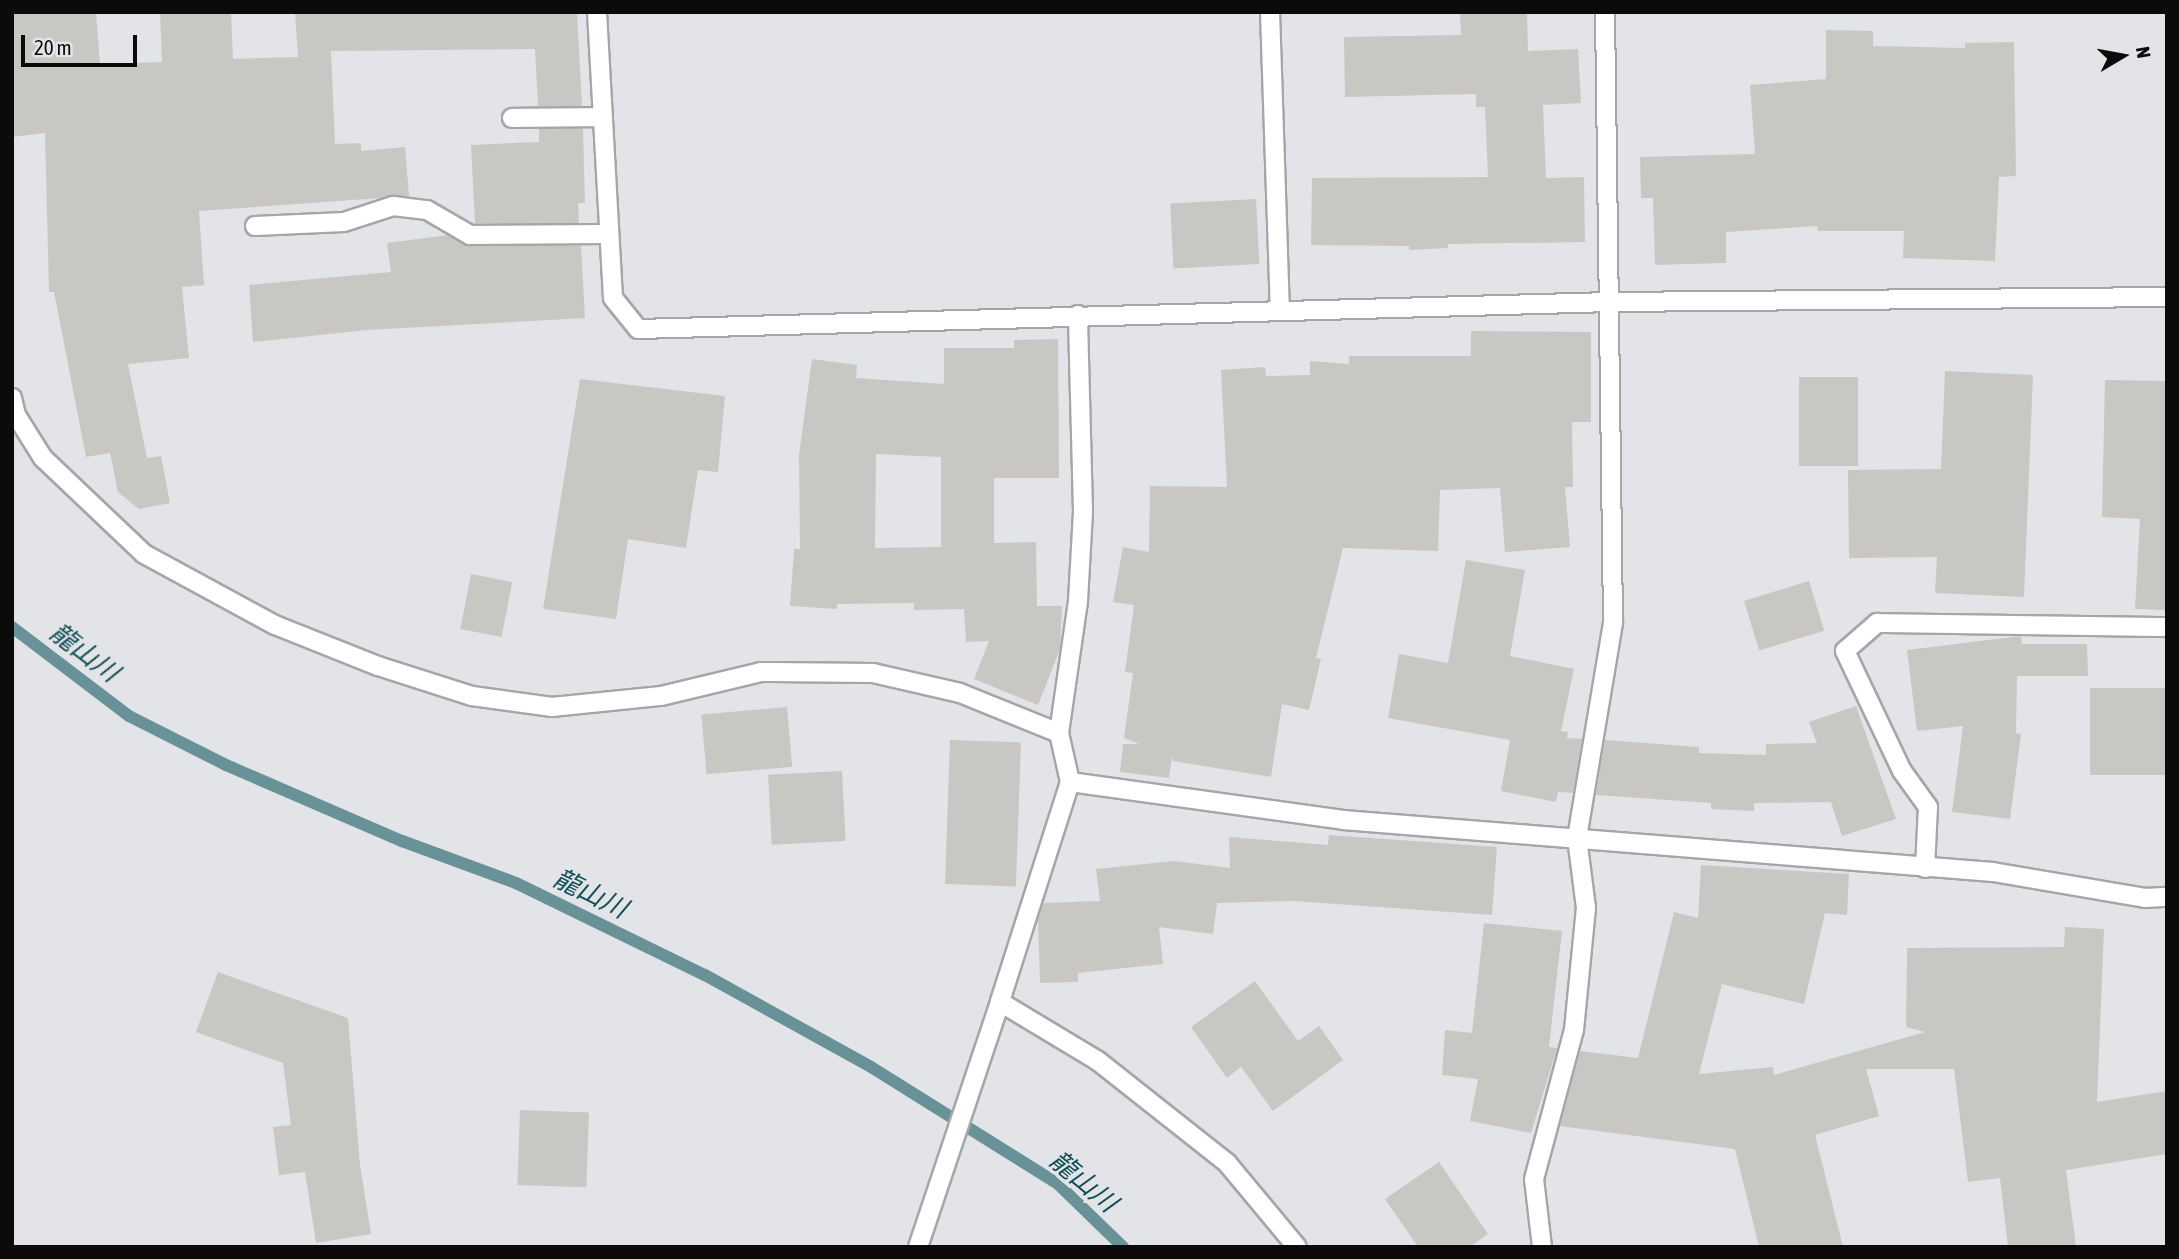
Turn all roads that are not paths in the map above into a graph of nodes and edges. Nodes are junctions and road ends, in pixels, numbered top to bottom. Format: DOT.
graph roads {
  1 [pos="597,12"];
  2 [pos="1270,12"];
  3 [pos="1605,12"];
  4 [pos="602,117"];
  5 [pos="512,118"];
  6 [pos="255,226"];
  7 [pos="608,234"];
  8 [pos="2167,298"];
  9 [pos="1608,302"];
  10 [pos="1280,310"];
  11 [pos="1078,315"];
  12 [pos="12,398"];
  13 [pos="2167,627"];
  14 [pos="1059,733"];
  15 [pos="1070,782"];
  16 [pos="1577,838"];
  17 [pos="1925,868"];
  18 [pos="2167,897"];
  19 [pos="1000,1002"];
  20 [pos="918,1247"];
  21 [pos="1297,1247"];
  22 [pos="1542,1247"];
  1 -- 4 [label="lane"];
  2 -- 10 [label="lane"];
  3 -- 9 [label="lane"];
  4 -- 5 [label="lane"];
  4 -- 7 [label="lane"];
  6 -- 7 [label="lane"];
  7 -- 11 [label="lane"];
  8 -- 9 [label="lane"];
  9 -- 10 [label="lane"];
  9 -- 16 [label="lane"];
  10 -- 11 [label="lane"];
  11 -- 14 [label="lane"];
  12 -- 14 [label="lane"];
  13 -- 17 [label="lane"];
  14 -- 15 [label="lane"];
  15 -- 16 [label="lane"];
  15 -- 19 [label="lane"];
  16 -- 17 [label="lane"];
  16 -- 22 [label="lane"];
  17 -- 18 [label="lane"];
  19 -- 20 [label="lane"];
  19 -- 21 [label="lane"];
}
